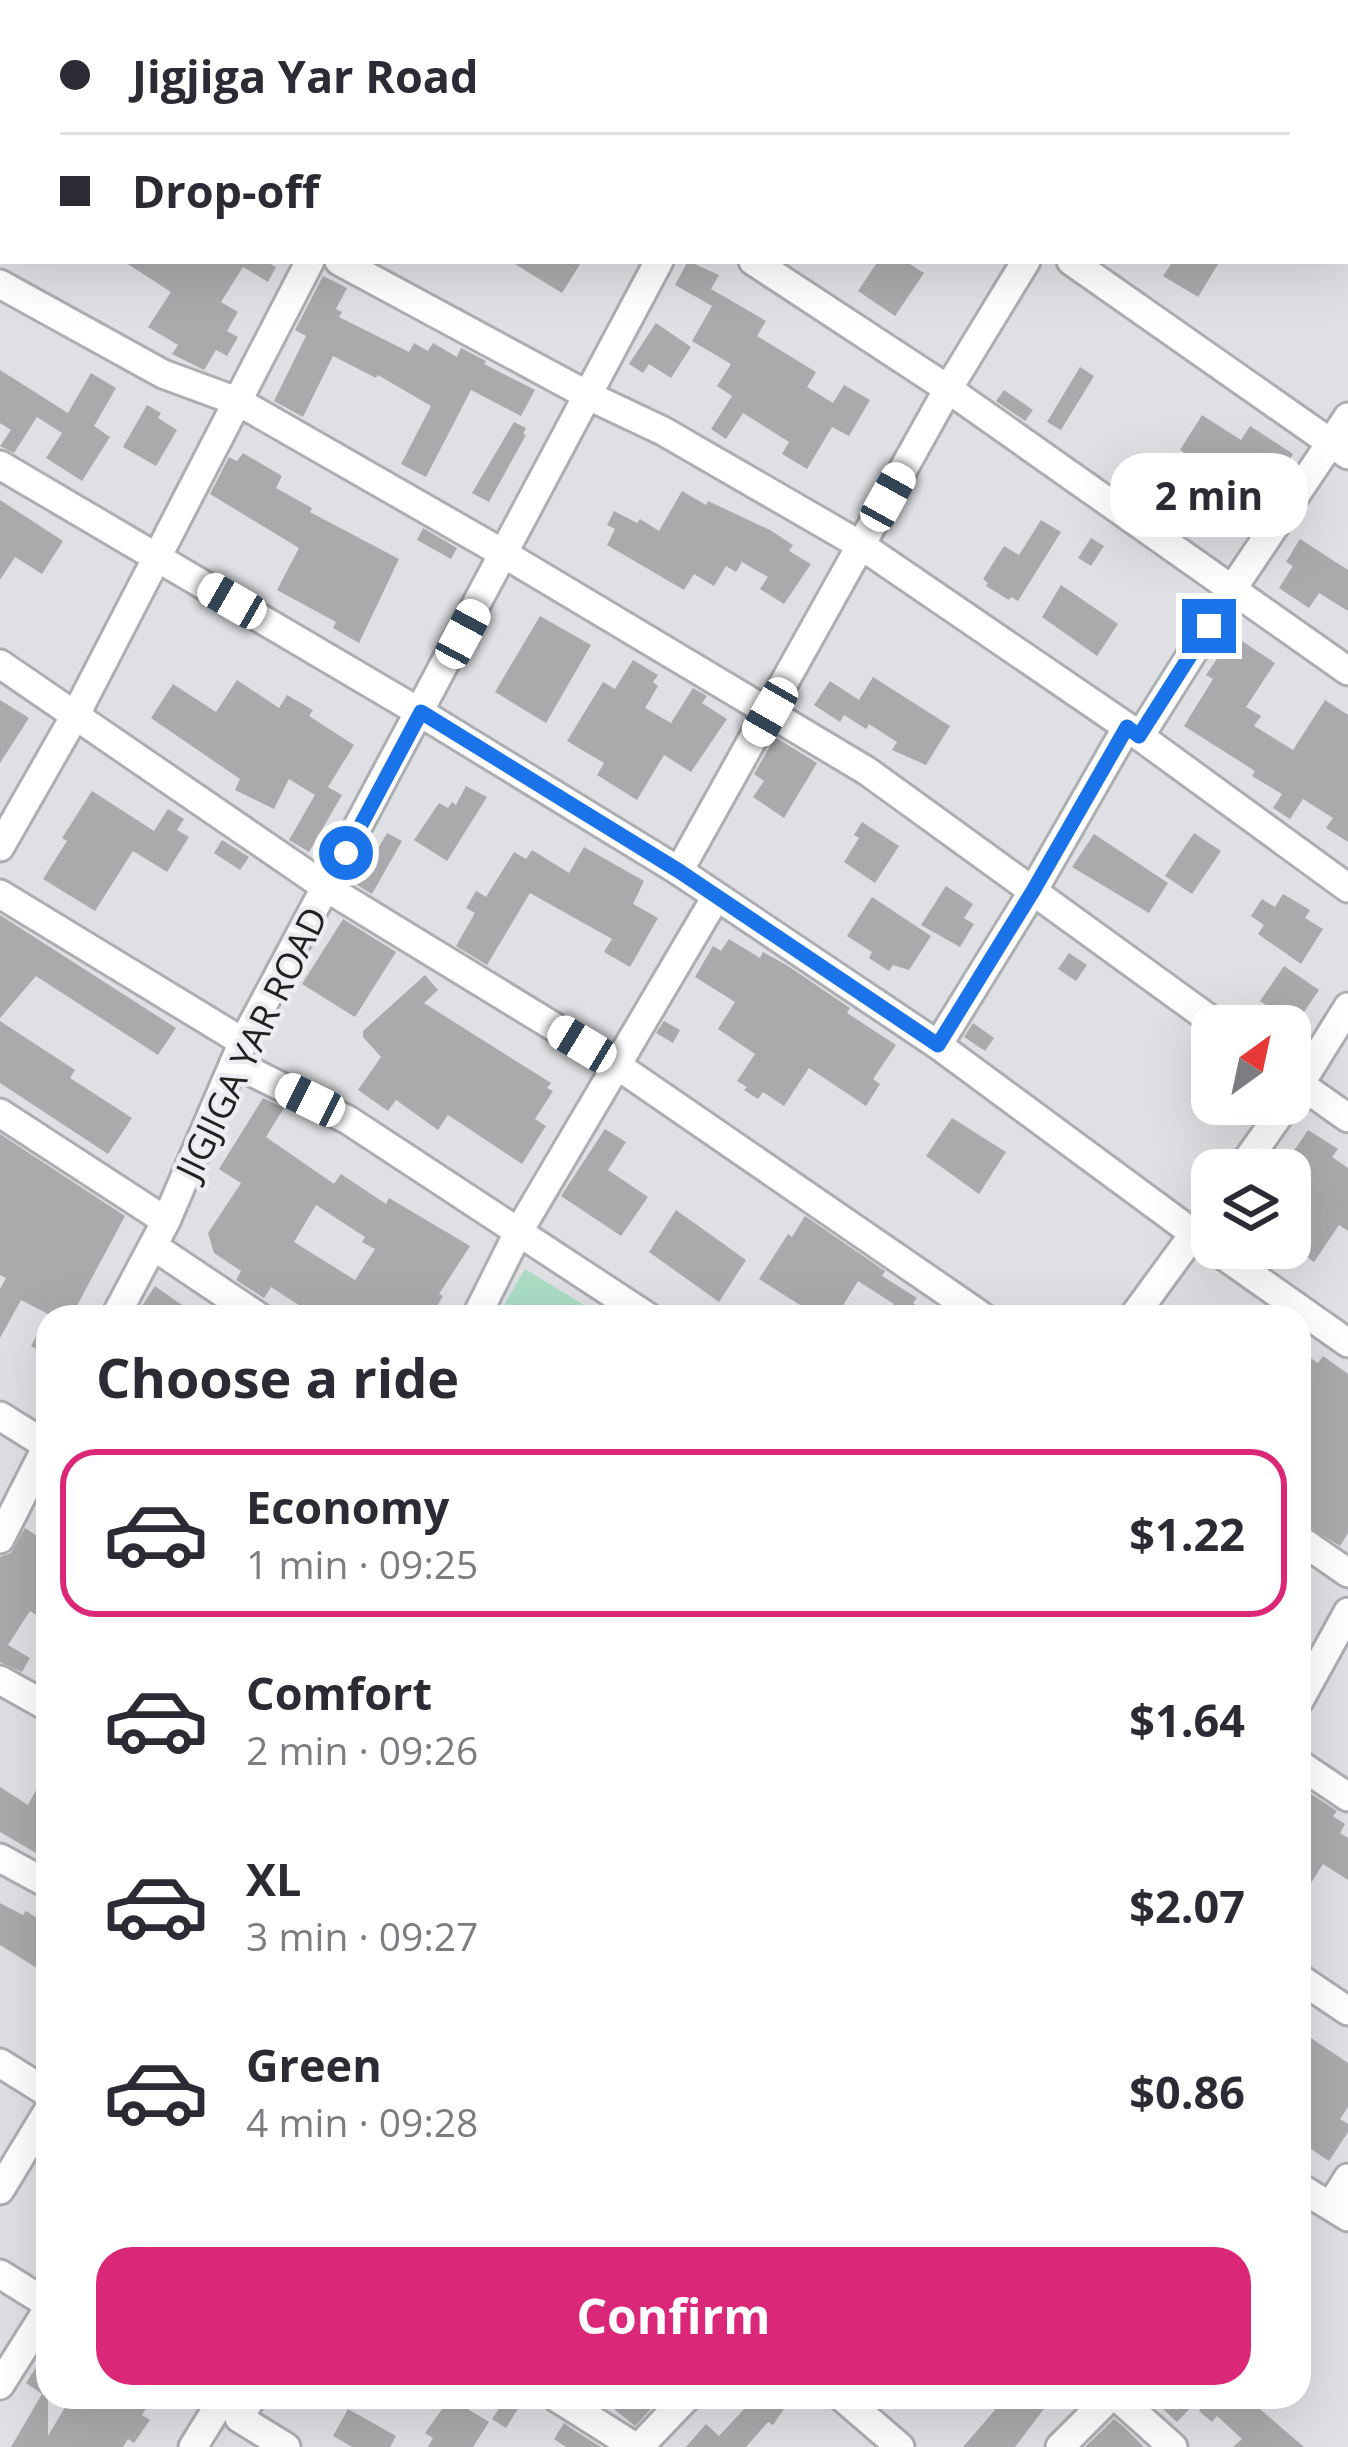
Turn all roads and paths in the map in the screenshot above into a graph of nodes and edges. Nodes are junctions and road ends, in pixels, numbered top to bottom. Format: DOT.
graph roads {
  1 [pos="308,264"];
  2 [pos="345,264"];
  3 [pos="657,264"];
  4 [pos="758,264"];
  5 [pos="1024,264"];
  6 [pos="1075,264"];
  7 [pos="0,284"];
  8 [pos="949,389"];
  9 [pos="589,396"];
  10 [pos="239,402"];
  11 [pos="1348,417"];
  12 [pos="1339,449"];
  13 [pos="0,465"];
  14 [pos="862,546"];
  15 [pos="506,555"];
  16 [pos="156,557"];
  17 [pos="1233,588"];
  18 [pos="0,664"];
  19 [pos="1348,670"];
  20 [pos="421,712"];
  21 [pos="770,712"];
  22 [pos="76,713"];
  23 [pos="1133,732"];
  24 [pos="0,847"];
  25 [pos="679,871"];
  26 [pos="327,888"];
  27 [pos="1348,888"];
  28 [pos="1033,891"];
  29 [pos="0,894"];
  30 [pos="716,897"];
  31 [pos="1191,1006"];
  32 [pos="1348,1006"];
  33 [pos="938,1045"];
  34 [pos="239,1052"];
  35 [pos="1311,1063"];
  36 [pos="618,1066"];
  37 [pos="1311,1101"];
  38 [pos="0,1114"];
  39 [pos="1348,1118"];
  40 [pos="520,1231"];
  41 [pos="1191,1232"];
  42 [pos="159,1233"];
  43 [pos="1191,1258"];
  44 [pos="1243,1269"];
  45 [pos="122,1305"];
  46 [pos="245,1305"];
  47 [pos="482,1305"];
  48 [pos="630,1305"];
  49 [pos="966,1305"];
  50 [pos="1144,1305"];
  51 [pos="1294,1305"];
  52 [pos="1311,1317"];
  53 [pos="1348,1343"];
  54 [pos="0,1416"];
  55 [pos="36,1438"];
  56 [pos="36,1468"];
  57 [pos="0,1539"];
  58 [pos="1311,1547"];
  59 [pos="1348,1573"];
  60 [pos="1348,1612"];
  61 [pos="1311,1679"];
  62 [pos="0,1680"];
  63 [pos="36,1700"];
  64 [pos="1311,1772"];
  65 [pos="1348,1797"];
  66 [pos="0,1858"];
  67 [pos="36,1877"];
  68 [pos="1311,1986"];
  69 [pos="1348,2011"];
  70 [pos="0,2063"];
  71 [pos="36,2086"];
  72 [pos="36,2131"];
  73 [pos="1348,2178"];
  74 [pos="0,2190"];
  75 [pos="1317,2201"];
  76 [pos="0,2274"];
  77 [pos="36,2299"];
  78 [pos="36,2326"];
  79 [pos="0,2385"];
  80 [pos="225,2409"];
  81 [pos="236,2409"];
  82 [pos="575,2409"];
  83 [pos="675,2409"];
  84 [pos="856,2409"];
  85 [pos="1100,2409"];
  86 [pos="1127,2409"];
  87 [pos="193,2447"];
  88 [pos="286,2447"];
  89 [pos="637,2447"];
  90 [pos="900,2447"];
  91 [pos="1060,2447"];
  92 [pos="1173,2447"];
  1 -- 10 [label="street"];
  2 -- 9 [label="street"];
  3 -- 9 [label="street, JIGJIGA YAR ROAD"];
  4 -- 8 [label="street"];
  5 -- 8 [label="street"];
  6 -- 12 [label="street"];
  7 -- 10 [label="street"];
  8 -- 14 [label="street"];
  8 -- 17 [label="street"];
  9 -- 14 [label="street"];
  9 -- 15 [label="street, JIGJIGA YAR ROAD"];
  10 -- 15 [label="street"];
  10 -- 16 [label="street"];
  11 -- 12 [label="street"];
  12 -- 17 [label="street"];
  13 -- 16 [label="street"];
  14 -- 21 [label="street"];
  14 -- 23 [label="street"];
  15 -- 20 [label="street, JIGJIGA YAR ROAD"];
  15 -- 21 [label="street"];
  16 -- 20 [label="street"];
  16 -- 22 [label="street"];
  17 -- 19 [label="street"];
  17 -- 23 [label="street"];
  18 -- 22 [label="street"];
  20 -- 25 [label="street"];
  20 -- 26 [label="street, JIGJIGA YAR ROAD"];
  21 -- 25 [label="street"];
  21 -- 28 [label="street"];
  22 -- 24 [label="street"];
  22 -- 26 [label="street"];
  23 -- 27 [label="street"];
  23 -- 28 [label="street"];
  25 -- 30 [label="street"];
  26 -- 34 [label="street, JIGJIGA YAR ROAD"];
  26 -- 36 [label="street"];
  28 -- 31 [label="street"];
  28 -- 33 [label="street"];
  29 -- 34 [label="street"];
  30 -- 33 [label="street"];
  30 -- 36 [label="street"];
  32 -- 35 [label="street"];
  33 -- 41 [label="street"];
  34 -- 40 [label="street"];
  34 -- 42 [label="street, JIGJIGA YAR ROAD"];
  36 -- 40 [label="street"];
  36 -- 49 [label="street"];
  37 -- 39 [label="street"];
  38 -- 42 [label="street"];
  40 -- 47 [label="street"];
  40 -- 48 [label="street"];
  42 -- 45 [label="street, JIGJIGA YAR ROAD"];
  42 -- 46 [label="street"];
  43 -- 50 [label="street"];
  44 -- 51 [label="street"];
  52 -- 53 [label="street"];
  54 -- 55 [label="street"];
  56 -- 57 [label="street"];
  58 -- 59 [label="street"];
  60 -- 61 [label="street"];
  62 -- 63 [label="street"];
  64 -- 65 [label="street"];
  66 -- 67 [label="street"];
  68 -- 69 [label="street"];
  70 -- 71 [label="street"];
  72 -- 74 [label="street"];
  73 -- 75 [label="street"];
  76 -- 77 [label="street"];
  78 -- 79 [label="street"];
  80 -- 87 [label="street"];
  81 -- 88 [label="street"];
  82 -- 89 [label="street"];
  83 -- 89 [label="street"];
  84 -- 90 [label="street"];
  85 -- 91 [label="street"];
  86 -- 92 [label="street"];
}
